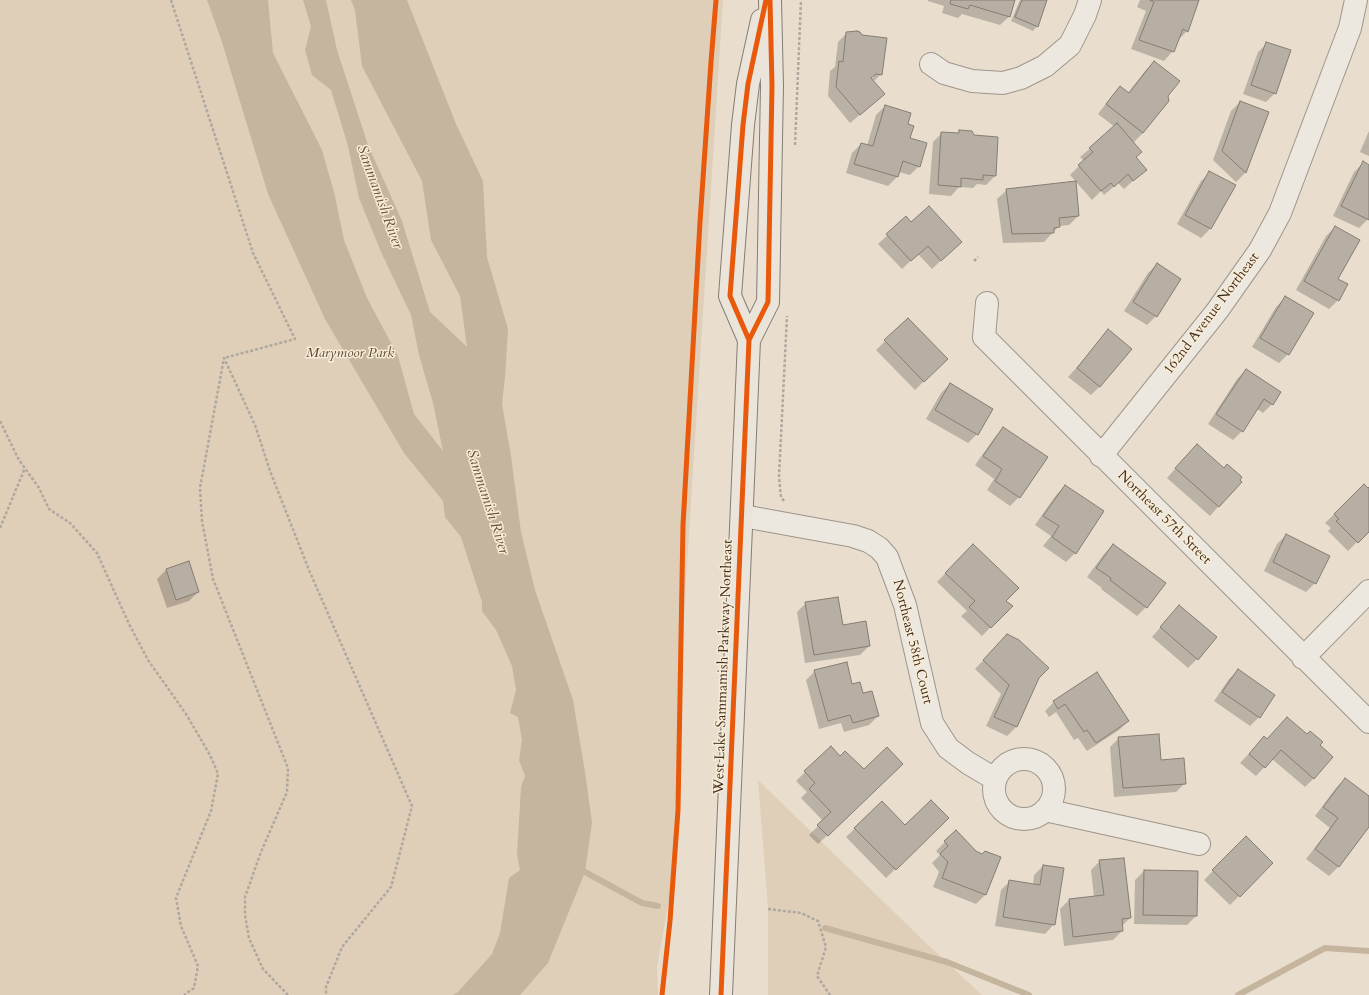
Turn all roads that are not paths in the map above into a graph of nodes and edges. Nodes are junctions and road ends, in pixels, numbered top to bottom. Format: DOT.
graph roads {
  1 [pos="766,0"];
  2 [pos="770,0"];
  3 [pos="1090,0"];
  4 [pos="1356,0"];
  5 [pos="931,64"];
  6 [pos="987,303"];
  7 [pos="750,340"];
  8 [pos="1101,456"];
  9 [pos="743,516"];
  10 [pos="1369,591"];
  11 [pos="1304,658"];
  12 [pos="1369,722"];
  13 [pos="995,779"];
  14 [pos="1045,810"];
  15 [pos="1199,844"];
  16 [pos="722,995"];
  1 -- 7 [label="main road, West Lake Sammamish Parkway Northeast"];
  2 -- 7 [label="main road, West Lake Sammamish Parkway Northeast"];
  3 -- 5 [label="street"];
  4 -- 8 [label="street, 162nd Avenue Northeast"];
  6 -- 8 [label="street, Northeast 57th Street"];
  7 -- 9 [label="main road, West Lake Sammamish Parkway Northeast"];
  8 -- 11 [label="street, Northeast 57th Street"];
  9 -- 13 [label="street, Northeast 58th Court"];
  9 -- 16 [label="main road, West Lake Sammamish Parkway Northeast"];
  10 -- 11 [label="street"];
  11 -- 12 [label="street, Northeast 57th Street"];
  13 -- 14 [label="street"];
  13 -- 14 [label="street"];
  14 -- 15 [label="street"];
}
